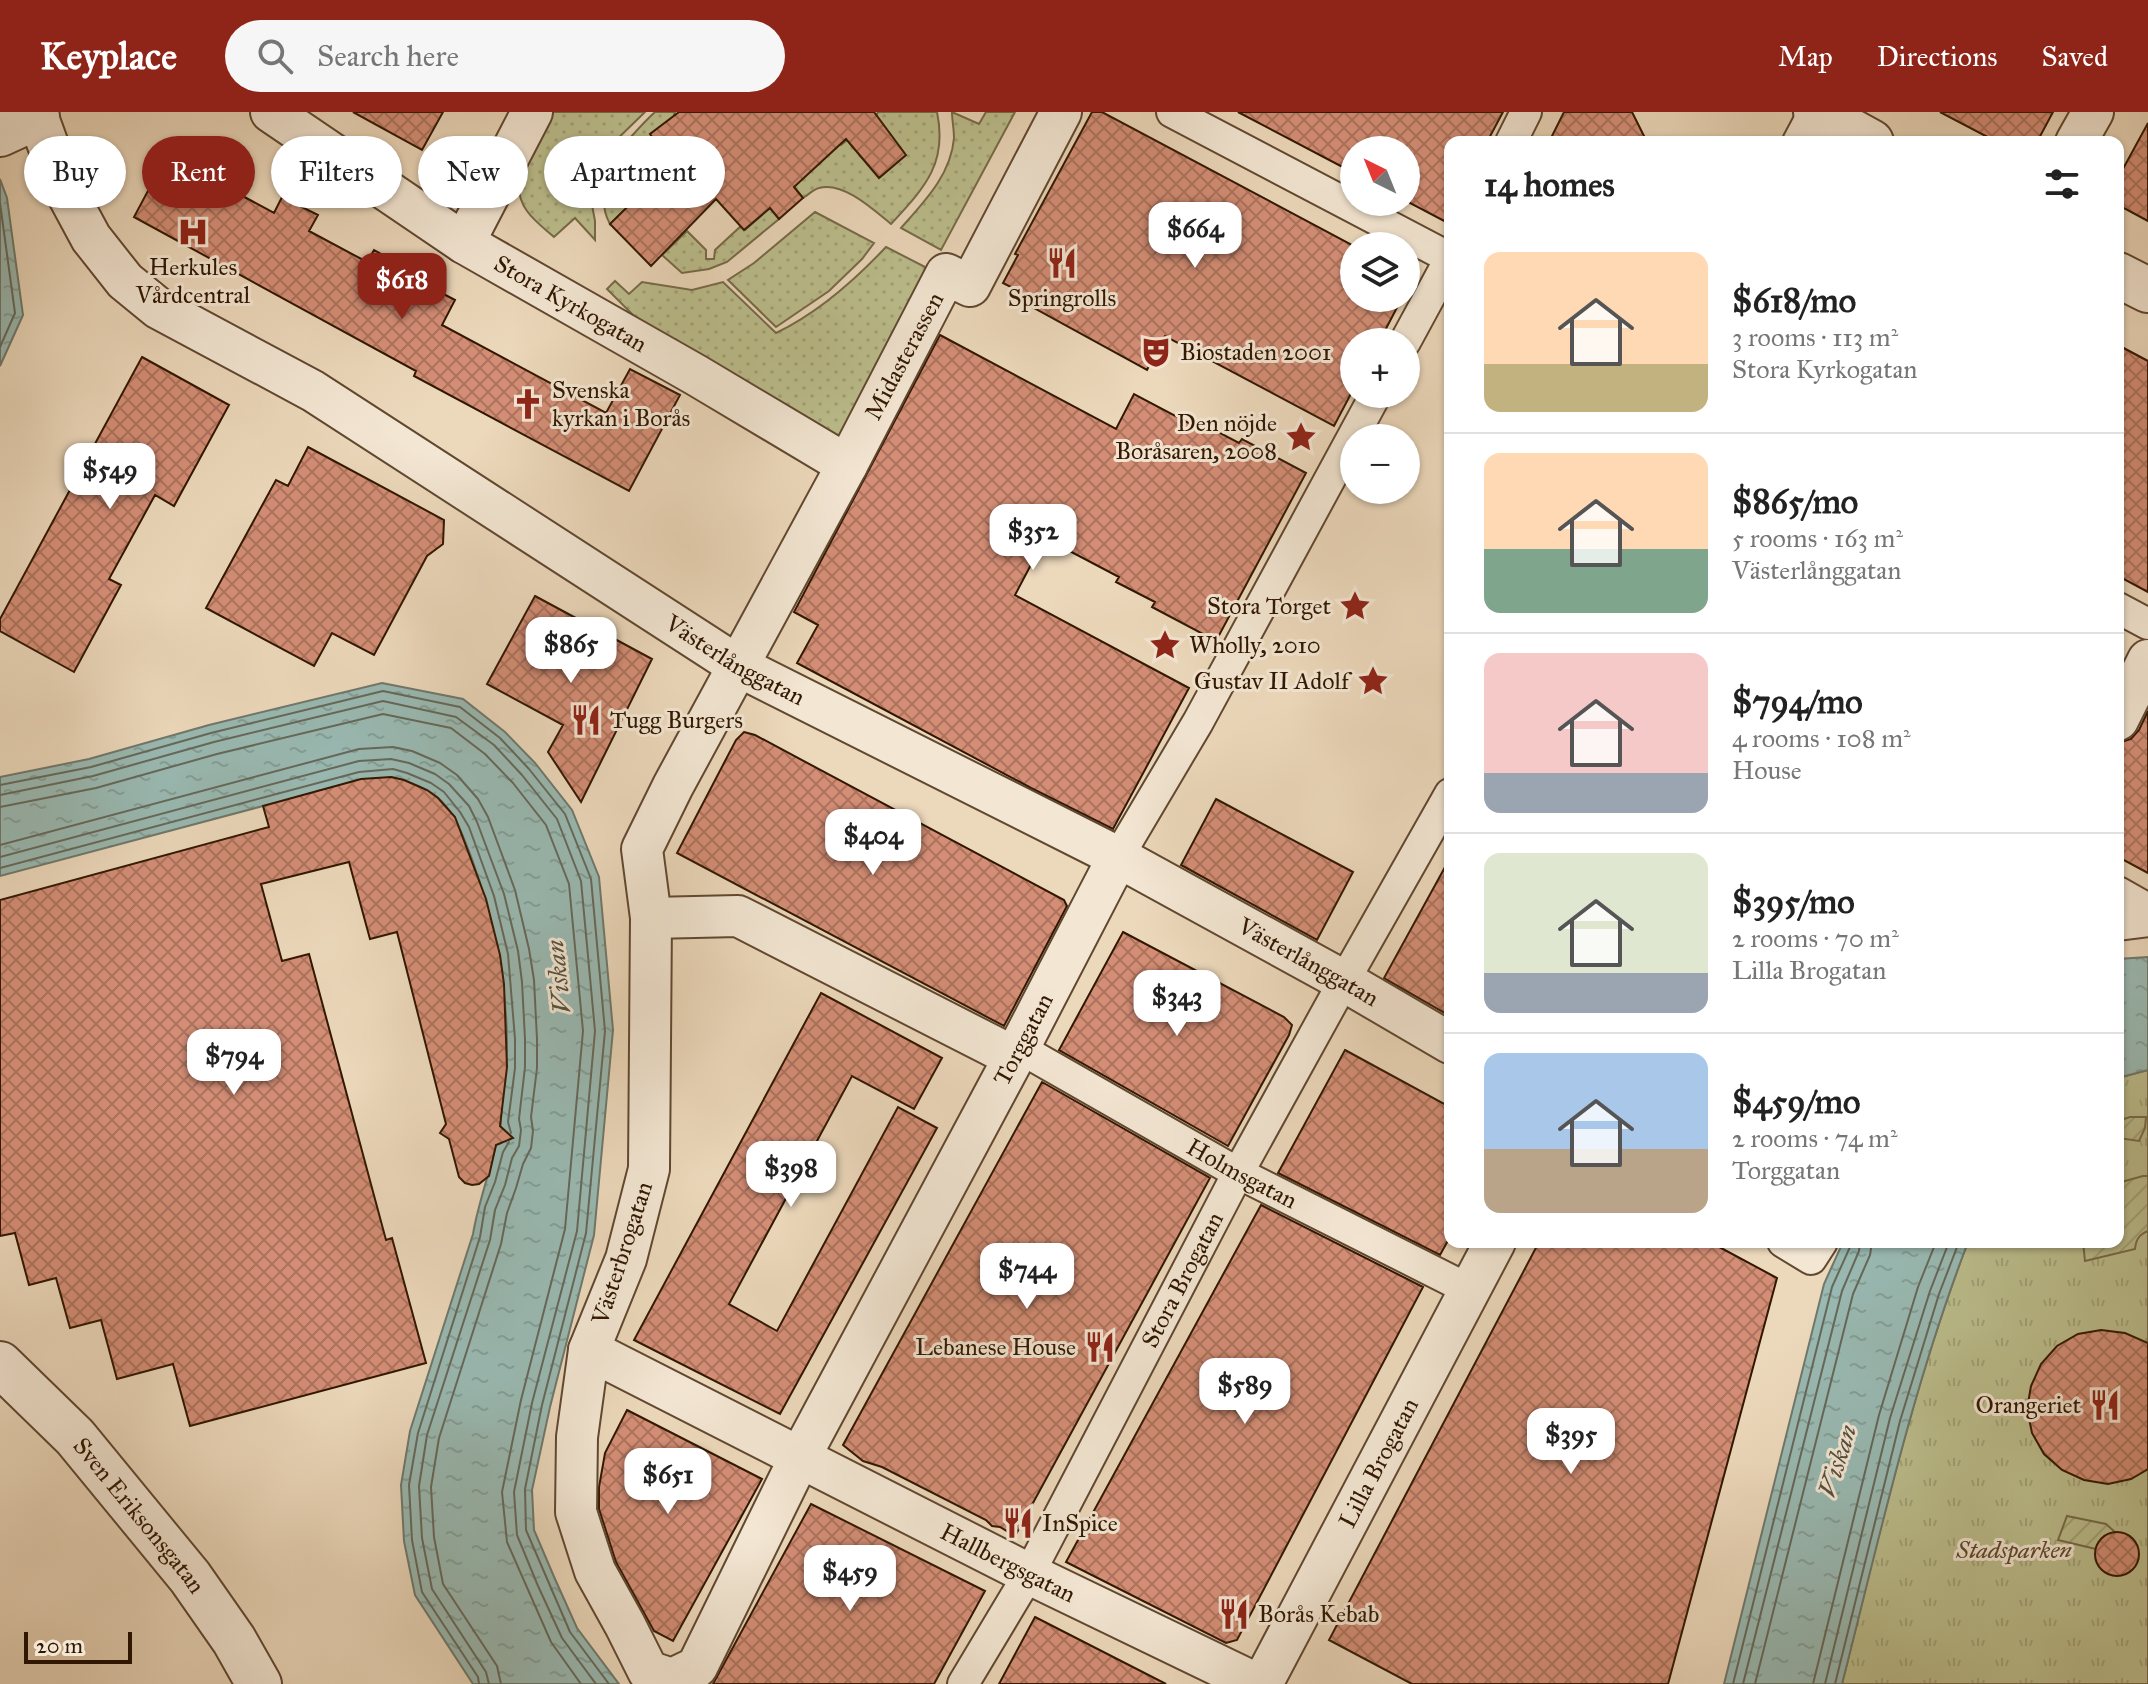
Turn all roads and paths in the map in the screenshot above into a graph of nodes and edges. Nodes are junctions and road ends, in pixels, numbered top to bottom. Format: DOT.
graph roads {
  1 [pos="271,112"];
  2 [pos="532,112"];
  3 [pos="1061,112"];
  4 [pos="1172,112"];
  5 [pos="1526,112"];
  6 [pos="1815,112"];
  7 [pos="2093,112"];
  8 [pos="24,121"];
  9 [pos="1514,136"];
  10 [pos="1801,136"];
  11 [pos="1860,136"];
  12 [pos="2079,136"];
  13 [pos="464,243"];
  14 [pos="1444,256"];
  15 [pos="1444,270"];
  16 [pos="2124,278"];
  17 [pos="2148,290"];
  18 [pos="1413,328"];
  19 [pos="1368,408"];
  20 [pos="847,465"];
  21 [pos="2124,611"];
  22 [pos="2148,624"];
  23 [pos="2148,660"];
  24 [pos="738,666"];
  25 [pos="2124,708"];
  26 [pos="1444,805"];
  27 [pos="1118,857"];
  28 [pos="2124,895"];
  29 [pos="2148,909"];
  30 [pos="651,918"];
  31 [pos="2148,921"];
  32 [pos="2124,924"];
  33 [pos="1344,981"];
  34 [pos="1444,1039"];
  35 [pos="1017,1052"];
  36 [pos="1238,1173"];
  37 [pos="1492,1248"];
  38 [pos="1470,1290"];
  39 [pos="589,1350"];
  40 [pos="0,1364"];
  41 [pos="800,1457"];
  42 [pos="1029,1574"];
  43 [pos="674,1681"];
  44 [pos="259,1684"];
  45 [pos="963,1684"];
  46 [pos="1259,1684"];
  1 -- 13 [label="street, Stora Kyrkogatan"];
  2 -- 13 [label="street"];
  3 -- 20 [label="street, Midasterassen"];
  4 -- 14 [label="street"];
  5 -- 9 [label="street"];
  6 -- 10 [label="street"];
  6 -- 11 [label="street"];
  7 -- 12 [label="street"];
  8 -- 24 [label="street, Västerlånggatan"];
  13 -- 20 [label="street, Stora Kyrkogatan"];
  15 -- 18 [label="street"];
  16 -- 17 [label="street"];
  19 -- 27 [label="street, Torggatan"];
  20 -- 24 [label="street"];
  21 -- 22 [label="street"];
  23 -- 25 [label="street"];
  24 -- 27 [label="street, Västerlånggatan"];
  24 -- 30 [label="street, Västerbrogatan"];
  26 -- 33 [label="street, Stora Brogatan"];
  27 -- 33 [label="street, Västerlånggatan"];
  27 -- 35 [label="street, Torggatan"];
  28 -- 29 [label="street"];
  30 -- 35 [label="street, Holmsgatan"];
  30 -- 39 [label="street, Västerbrogatan"];
  31 -- 32 [label="street"];
  33 -- 34 [label="street, Västerlånggatan"];
  33 -- 36 [label="street, Stora Brogatan"];
  35 -- 36 [label="street, Holmsgatan"];
  35 -- 41 [label="street, Torggatan"];
  36 -- 38 [label="street, Holmsgatan"];
  36 -- 42 [label="street, Stora Brogatan"];
  37 -- 38 [label="street, Lilla Brogatan"];
  38 -- 46 [label="street, Lilla Brogatan"];
  39 -- 41 [label="street, Hallbergsgatan"];
  39 -- 43 [label="street, Västerbrogatan"];
  40 -- 44 [label="street, Sven Eriksonsgatan"];
  41 -- 42 [label="street, Hallbergsgatan"];
  41 -- 43 [label="street, Torggatan"];
  42 -- 45 [label="street, Stora Brogatan"];
  42 -- 46 [label="street, Hallbergsgatan"];
}
